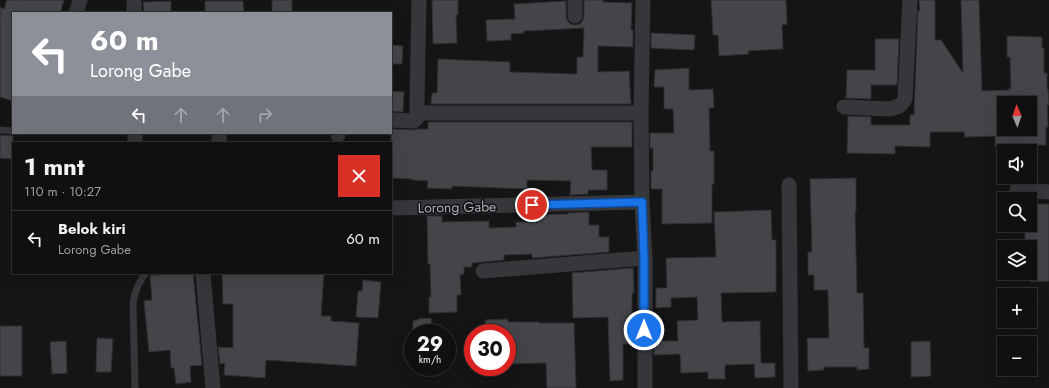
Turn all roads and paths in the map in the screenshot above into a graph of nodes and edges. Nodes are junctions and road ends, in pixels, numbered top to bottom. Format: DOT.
graph roads {
  1 [pos="80,0"];
  2 [pos="134,0"];
  3 [pos="419,0"];
  4 [pos="574,0"];
  5 [pos="643,0"];
  6 [pos="910,0"];
  7 [pos="76,12"];
  8 [pos="134,12"];
  9 [pos="575,16"];
  10 [pos="844,107"];
  11 [pos="417,113"];
  12 [pos="642,113"];
  13 [pos="392,120"];
  14 [pos="0,130"];
  15 [pos="12,131"];
  16 [pos="789,185"];
  17 [pos="1017,190"];
  18 [pos="1049,192"];
  19 [pos="642,202"];
  20 [pos="392,208"];
  21 [pos="644,258"];
  22 [pos="483,271"];
  23 [pos="145,274"];
  24 [pos="203,274"];
  25 [pos="135,388"];
  26 [pos="213,388"];
  27 [pos="645,388"];
  28 [pos="791,388"];
  1 -- 7 [label="street"];
  2 -- 8 [label="street"];
  3 -- 11 [label="street"];
  4 -- 9 [label="street"];
  5 -- 12 [label="street"];
  6 -- 10 [label="street"];
  11 -- 12 [label="street"];
  11 -- 13 [label="street"];
  12 -- 19 [label="street"];
  14 -- 15 [label="lane"];
  16 -- 28 [label="street"];
  17 -- 18 [label="street"];
  19 -- 20 [label="street, Lorong Gabe"];
  19 -- 21 [label="street"];
  21 -- 22 [label="street"];
  21 -- 27 [label="street"];
  23 -- 25 [label="lane"];
  24 -- 26 [label="street"];
}
